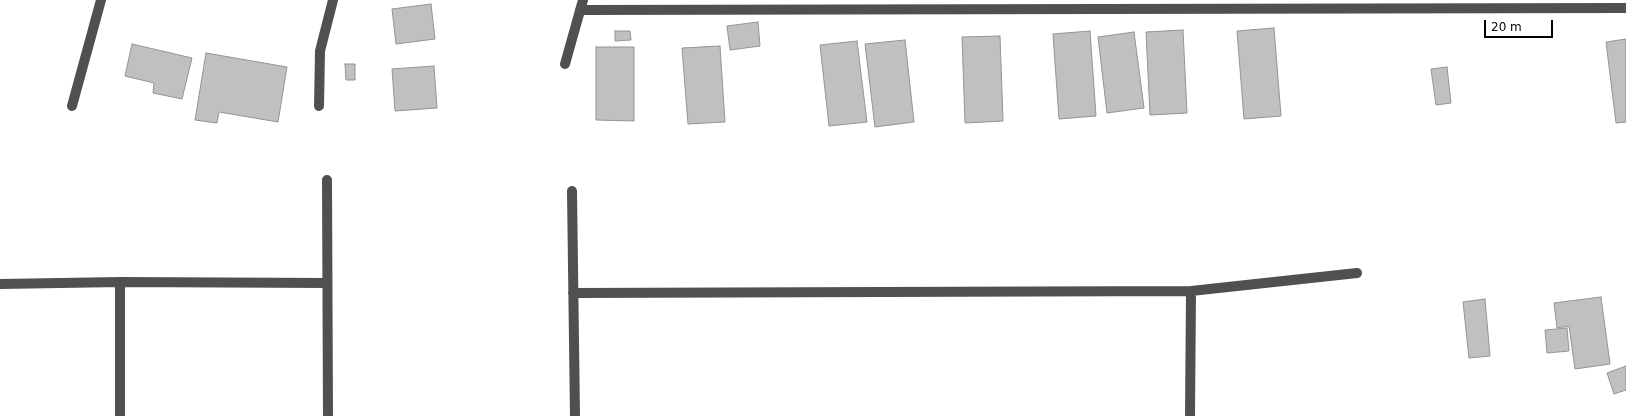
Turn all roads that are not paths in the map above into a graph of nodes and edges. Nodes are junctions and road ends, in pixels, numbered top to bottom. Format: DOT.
graph roads {
  1 [pos="101,0"];
  2 [pos="333,0"];
  3 [pos="583,0"];
  4 [pos="1575,4"];
  5 [pos="1626,8"];
  6 [pos="580,10"];
  7 [pos="565,64"];
  8 [pos="72,106"];
  9 [pos="319,106"];
  10 [pos="327,180"];
  11 [pos="572,191"];
  12 [pos="1357,273"];
  13 [pos="120,282"];
  14 [pos="327,283"];
  15 [pos="0,284"];
  16 [pos="1191,291"];
  17 [pos="573,293"];
  18 [pos="120,416"];
  19 [pos="328,416"];
  20 [pos="575,416"];
  21 [pos="1190,416"];
  1 -- 8 [label="street"];
  2 -- 9 [label="street"];
  3 -- 6 [label="street"];
  4 -- 5 [label="street"];
  4 -- 6 [label="street"];
  6 -- 7 [label="street"];
  10 -- 14 [label="street"];
  11 -- 17 [label="street"];
  12 -- 16 [label="street"];
  13 -- 14 [label="street"];
  13 -- 15 [label="street"];
  13 -- 18 [label="street"];
  14 -- 19 [label="street"];
  16 -- 17 [label="street"];
  16 -- 21 [label="street"];
  17 -- 20 [label="street"];
}
